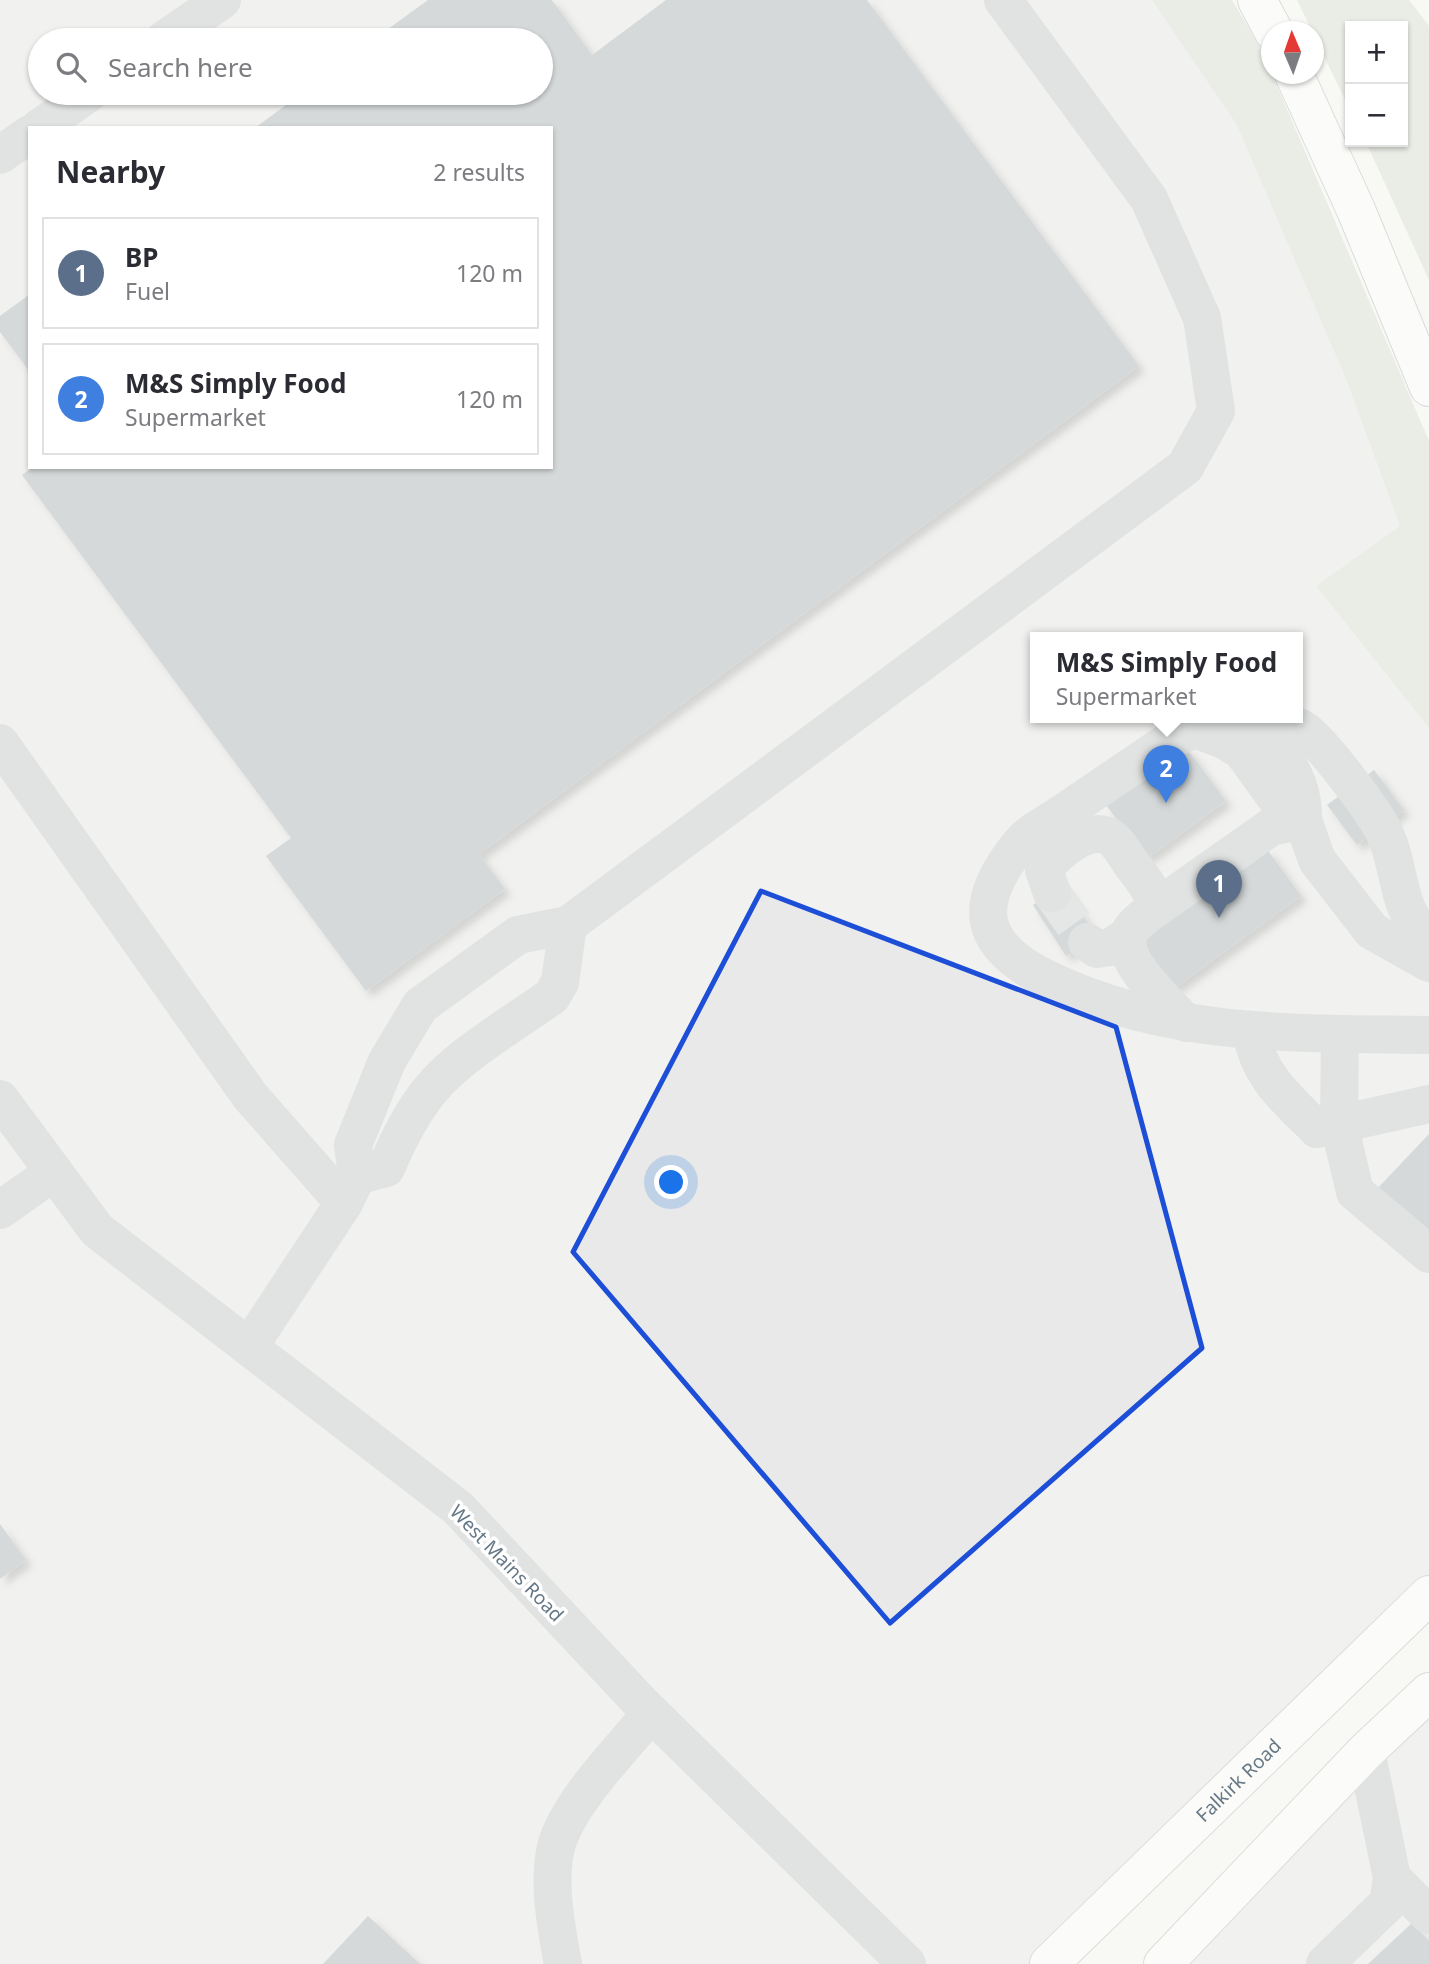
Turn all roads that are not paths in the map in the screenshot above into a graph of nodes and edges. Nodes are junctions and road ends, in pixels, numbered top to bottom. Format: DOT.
graph roads {
  1 [pos="222,0"];
  2 [pos="1003,0"];
  3 [pos="1257,0"];
  4 [pos="1268,21"];
  5 [pos="181,28"];
  6 [pos="1299,84"];
  7 [pos="72,105"];
  8 [pos="42,126"];
  9 [pos="28,135"];
  10 [pos="0,155"];
  11 [pos="1429,387"];
  12 [pos="1237,723"];
  13 [pos="1253,723"];
  14 [pos="1282,723"];
  15 [pos="1194,729"];
  16 [pos="0,743"];
  17 [pos="1303,820"];
  18 [pos="1052,893"];
  19 [pos="1156,908"];
  20 [pos="568,925"];
  21 [pos="1129,935"];
  22 [pos="1429,938"];
  23 [pos="1087,942"];
  24 [pos="1429,963"];
  25 [pos="1186,1023"];
  26 [pos="1251,1032"];
  27 [pos="1340,1034"];
  28 [pos="1429,1035"];
  29 [pos="0,1099"];
  30 [pos="1429,1104"];
  31 [pos="1339,1124"];
  32 [pos="54,1172"];
  33 [pos="350,1190"];
  34 [pos="0,1210"];
  35 [pos="1429,1254"];
  36 [pos="249,1347"];
  37 [pos="1427,1603"];
  38 [pos="1429,1692"];
  39 [pos="651,1713"];
  40 [pos="1366,1751"];
  41 [pos="1392,1878"];
  42 [pos="1429,1915"];
  43 [pos="563,1964"];
  44 [pos="907,1964"];
  45 [pos="1049,1964"];
  46 [pos="1163,1964"];
  47 [pos="1325,1964"];
  1 -- 5 [label="street"];
  2 -- 20 [label="street"];
  3 -- 4 [label="main road"];
  6 -- 11 [label="main road"];
  7 -- 8 [label="street"];
  9 -- 10 [label="street"];
  12 -- 15 [label="street"];
  13 -- 17 [label="street"];
  14 -- 22 [label="street"];
  15 -- 17 [label="street"];
  15 -- 25 [label="street"];
  16 -- 33 [label="street"];
  17 -- 19 [label="street"];
  17 -- 24 [label="street"];
  18 -- 19 [label="street"];
  19 -- 21 [label="street"];
  20 -- 33 [label="street"];
  20 -- 33 [label="street"];
  21 -- 23 [label="street"];
  21 -- 25 [label="street"];
  25 -- 26 [label="street"];
  26 -- 27 [label="street"];
  26 -- 31 [label="street"];
  27 -- 28 [label="street"];
  27 -- 31 [label="street"];
  29 -- 32 [label="street, West Mains Road"];
  30 -- 31 [label="street"];
  31 -- 35 [label="street"];
  32 -- 34 [label="street"];
  32 -- 36 [label="street, West Mains Road"];
  33 -- 36 [label="street"];
  36 -- 39 [label="street, West Mains Road"];
  37 -- 45 [label="main road, Falkirk Road"];
  38 -- 40 [label="main road"];
  39 -- 43 [label="street"];
  39 -- 44 [label="street, West Mains Road"];
  40 -- 41 [label="street"];
  40 -- 46 [label="main road"];
  41 -- 42 [label="street"];
  41 -- 47 [label="street"];
}
